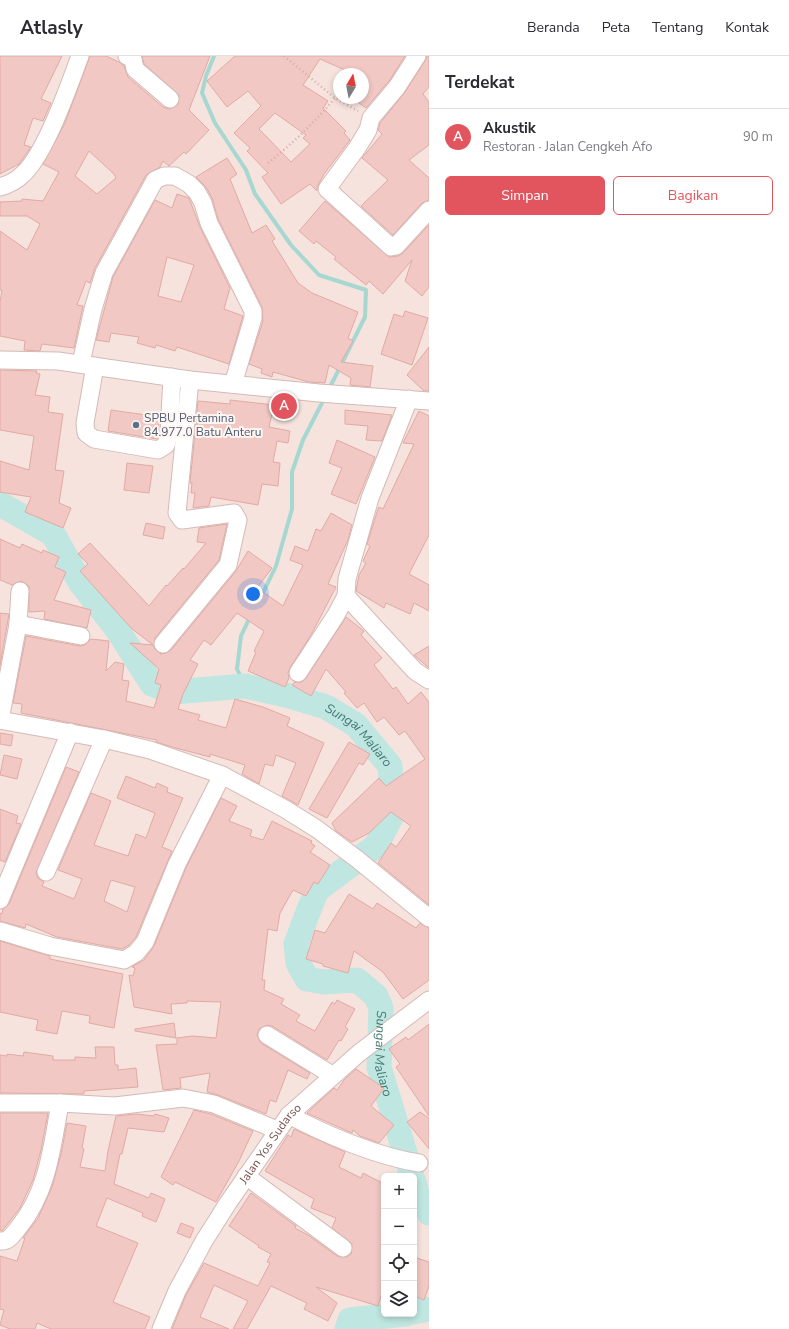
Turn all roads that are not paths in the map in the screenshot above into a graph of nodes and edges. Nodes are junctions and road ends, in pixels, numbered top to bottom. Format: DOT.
graph roads {
  1 [pos="80,56"];
  2 [pos="127,56"];
  3 [pos="417,56"];
  4 [pos="170,99"];
  5 [pos="0,188"];
  6 [pos="426,219"];
  7 [pos="0,360"];
  8 [pos="88,365"];
  9 [pos="172,377"];
  10 [pos="190,380"];
  11 [pos="232,384"];
  12 [pos="409,399"];
  13 [pos="429,400"];
  14 [pos="20,591"];
  15 [pos="346,596"];
  16 [pos="18,624"];
  17 [pos="81,636"];
  18 [pos="164,644"];
  19 [pos="298,673"];
  20 [pos="429,680"];
  21 [pos="0,720"];
  22 [pos="70,732"];
  23 [pos="104,739"];
  24 [pos="222,776"];
  25 [pos="46,872"];
  26 [pos="0,900"];
  27 [pos="429,918"];
  28 [pos="0,931"];
  29 [pos="429,1000"];
  30 [pos="267,1035"];
  31 [pos="332,1075"];
  32 [pos="0,1103"];
  33 [pos="60,1103"];
  34 [pos="290,1115"];
  35 [pos="277,1130"];
  36 [pos="419,1163"];
  37 [pos="246,1176"];
  38 [pos="0,1241"];
  39 [pos="343,1248"];
  40 [pos="161,1329"];
  1 -- 5 [label="street"];
  2 -- 4 [label="street"];
  3 -- 6 [label="street"];
  7 -- 8 [label="street"];
  8 -- 9 [label="street"];
  8 -- 9 [label="street"];
  8 -- 11 [label="street"];
  9 -- 10 [label="street"];
  10 -- 11 [label="street"];
  10 -- 18 [label="street"];
  11 -- 12 [label="street"];
  12 -- 13 [label="street"];
  12 -- 15 [label="street"];
  14 -- 16 [label="street"];
  15 -- 19 [label="street"];
  15 -- 20 [label="street"];
  16 -- 17 [label="street"];
  16 -- 21 [label="street"];
  21 -- 22 [label="street"];
  22 -- 23 [label="street"];
  22 -- 26 [label="street"];
  23 -- 24 [label="street"];
  23 -- 25 [label="street"];
  24 -- 27 [label="street"];
  24 -- 28 [label="street"];
  29 -- 31 [label="street, Jalan Yos Sudarso"];
  30 -- 31 [label="street"];
  31 -- 34 [label="street, Jalan Yos Sudarso"];
  32 -- 33 [label="street"];
  33 -- 35 [label="street"];
  33 -- 38 [label="street"];
  34 -- 35 [label="street, Jalan Yos Sudarso"];
  34 -- 36 [label="street"];
  35 -- 37 [label="street, Jalan Yos Sudarso"];
  37 -- 39 [label="street"];
  37 -- 40 [label="street, Jalan Yos Sudarso"];
}
